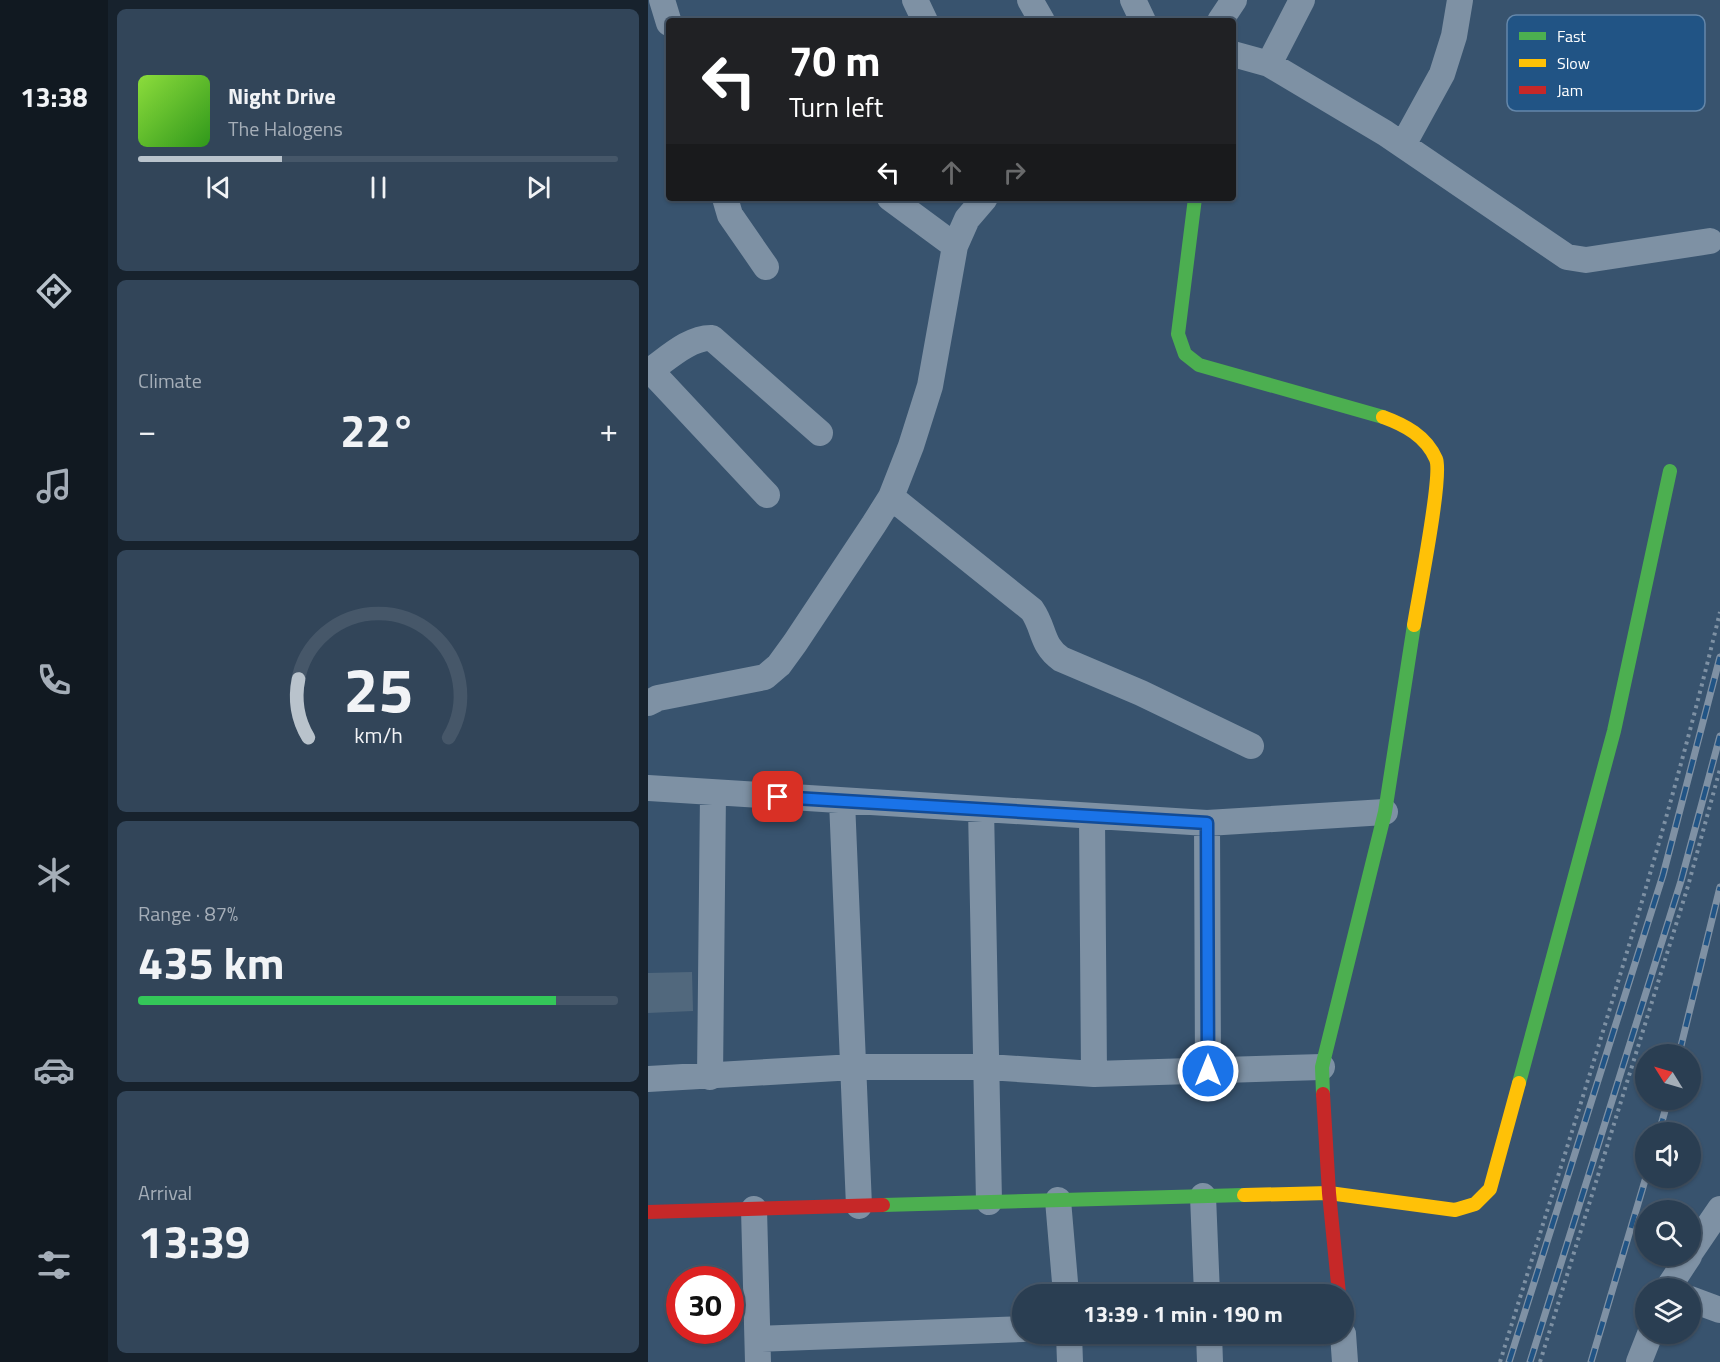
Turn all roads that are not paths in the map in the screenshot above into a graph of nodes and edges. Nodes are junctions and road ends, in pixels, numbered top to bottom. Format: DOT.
graph roads {
  1 [pos="662,0"];
  2 [pos="915,0"];
  3 [pos="1030,0"];
  4 [pos="1133,0"];
  5 [pos="1234,0"];
  6 [pos="1302,0"];
  7 [pos="1460,0"];
  8 [pos="667,18"];
  9 [pos="924,18"];
  10 [pos="1040,18"];
  11 [pos="1142,18"];
  12 [pos="1222,18"];
  13 [pos="1236,55"];
  14 [pos="1269,64"];
  15 [pos="1403,145"];
  16 [pos="726,201"];
  17 [pos="894,201"];
  18 [pos="982,201"];
  19 [pos="1195,201"];
  20 [pos="1710,241"];
  21 [pos="955,246"];
  22 [pos="766,267"];
  23 [pos="649,371"];
  24 [pos="819,433"];
  25 [pos="1670,471"];
  26 [pos="767,495"];
  27 [pos="891,497"];
  28 [pos="651,697"];
  29 [pos="1251,746"];
  30 [pos="648,788"];
  31 [pos="713,793"];
  32 [pos="842,801"];
  33 [pos="981,808"];
  34 [pos="1385,812"];
  35 [pos="1092,817"];
  36 [pos="1207,823"];
  37 [pos="854,1067"];
  38 [pos="988,1067"];
  39 [pos="1322,1067"];
  40 [pos="1208,1071"];
  41 [pos="1094,1074"];
  42 [pos="710,1077"];
  43 [pos="648,1079"];
  44 [pos="1329,1193"];
  45 [pos="1203,1197"];
  46 [pos="1058,1200"];
  47 [pos="989,1202"];
  48 [pos="859,1206"];
  49 [pos="754,1209"];
  50 [pos="1720,1209"];
  51 [pos="648,1212"];
  52 [pos="1701,1238"];
  53 [pos="1065,1284"];
  54 [pos="1207,1284"];
  55 [pos="1338,1284"];
  56 [pos="1701,1303"];
  57 [pos="1720,1310"];
  58 [pos="1012,1330"];
  59 [pos="1069,1344"];
  60 [pos="1209,1344"];
  61 [pos="1344,1344"];
  62 [pos="1646,1344"];
  63 [pos="758,1350"];
  64 [pos="1070,1362"];
  65 [pos="1210,1362"];
  66 [pos="1345,1362"];
  67 [pos="1639,1362"];
  1 -- 8 [label="street"];
  2 -- 9 [label="street"];
  3 -- 10 [label="street"];
  4 -- 11 [label="street"];
  5 -- 12 [label="street"];
  6 -- 14 [label="street"];
  7 -- 15 [label="street"];
  13 -- 14 [label="street"];
  14 -- 15 [label="street"];
  15 -- 20 [label="street"];
  16 -- 22 [label="street"];
  17 -- 21 [label="street"];
  18 -- 21 [label="street"];
  19 -- 34 [label="street"];
  21 -- 27 [label="street"];
  23 -- 24 [label="street"];
  23 -- 26 [label="street"];
  25 -- 44 [label="street"];
  27 -- 28 [label="street"];
  27 -- 29 [label="street"];
  30 -- 31 [label="street"];
  31 -- 32 [label="street"];
  31 -- 42 [label="street"];
  32 -- 33 [label="street"];
  32 -- 37 [label="street"];
  33 -- 35 [label="street"];
  33 -- 38 [label="street"];
  34 -- 36 [label="street"];
  34 -- 39 [label="street"];
  35 -- 36 [label="street"];
  35 -- 41 [label="street"];
  36 -- 40 [label="street"];
  37 -- 38 [label="street"];
  37 -- 42 [label="street"];
  37 -- 48 [label="street"];
  38 -- 41 [label="street"];
  38 -- 47 [label="street"];
  39 -- 40 [label="street"];
  39 -- 44 [label="street"];
  40 -- 41 [label="street"];
  42 -- 43 [label="street"];
  44 -- 45 [label="street"];
  44 -- 55 [label="street"];
  45 -- 46 [label="street"];
  45 -- 54 [label="street"];
  46 -- 47 [label="street"];
  46 -- 53 [label="street"];
  47 -- 48 [label="street"];
  48 -- 49 [label="street"];
  49 -- 51 [label="street"];
  49 -- 63 [label="street"];
  50 -- 52 [label="street"];
  56 -- 57 [label="street"];
  58 -- 63 [label="street"];
  59 -- 64 [label="street"];
  60 -- 65 [label="street"];
  61 -- 66 [label="street"];
  62 -- 67 [label="street"];
}
